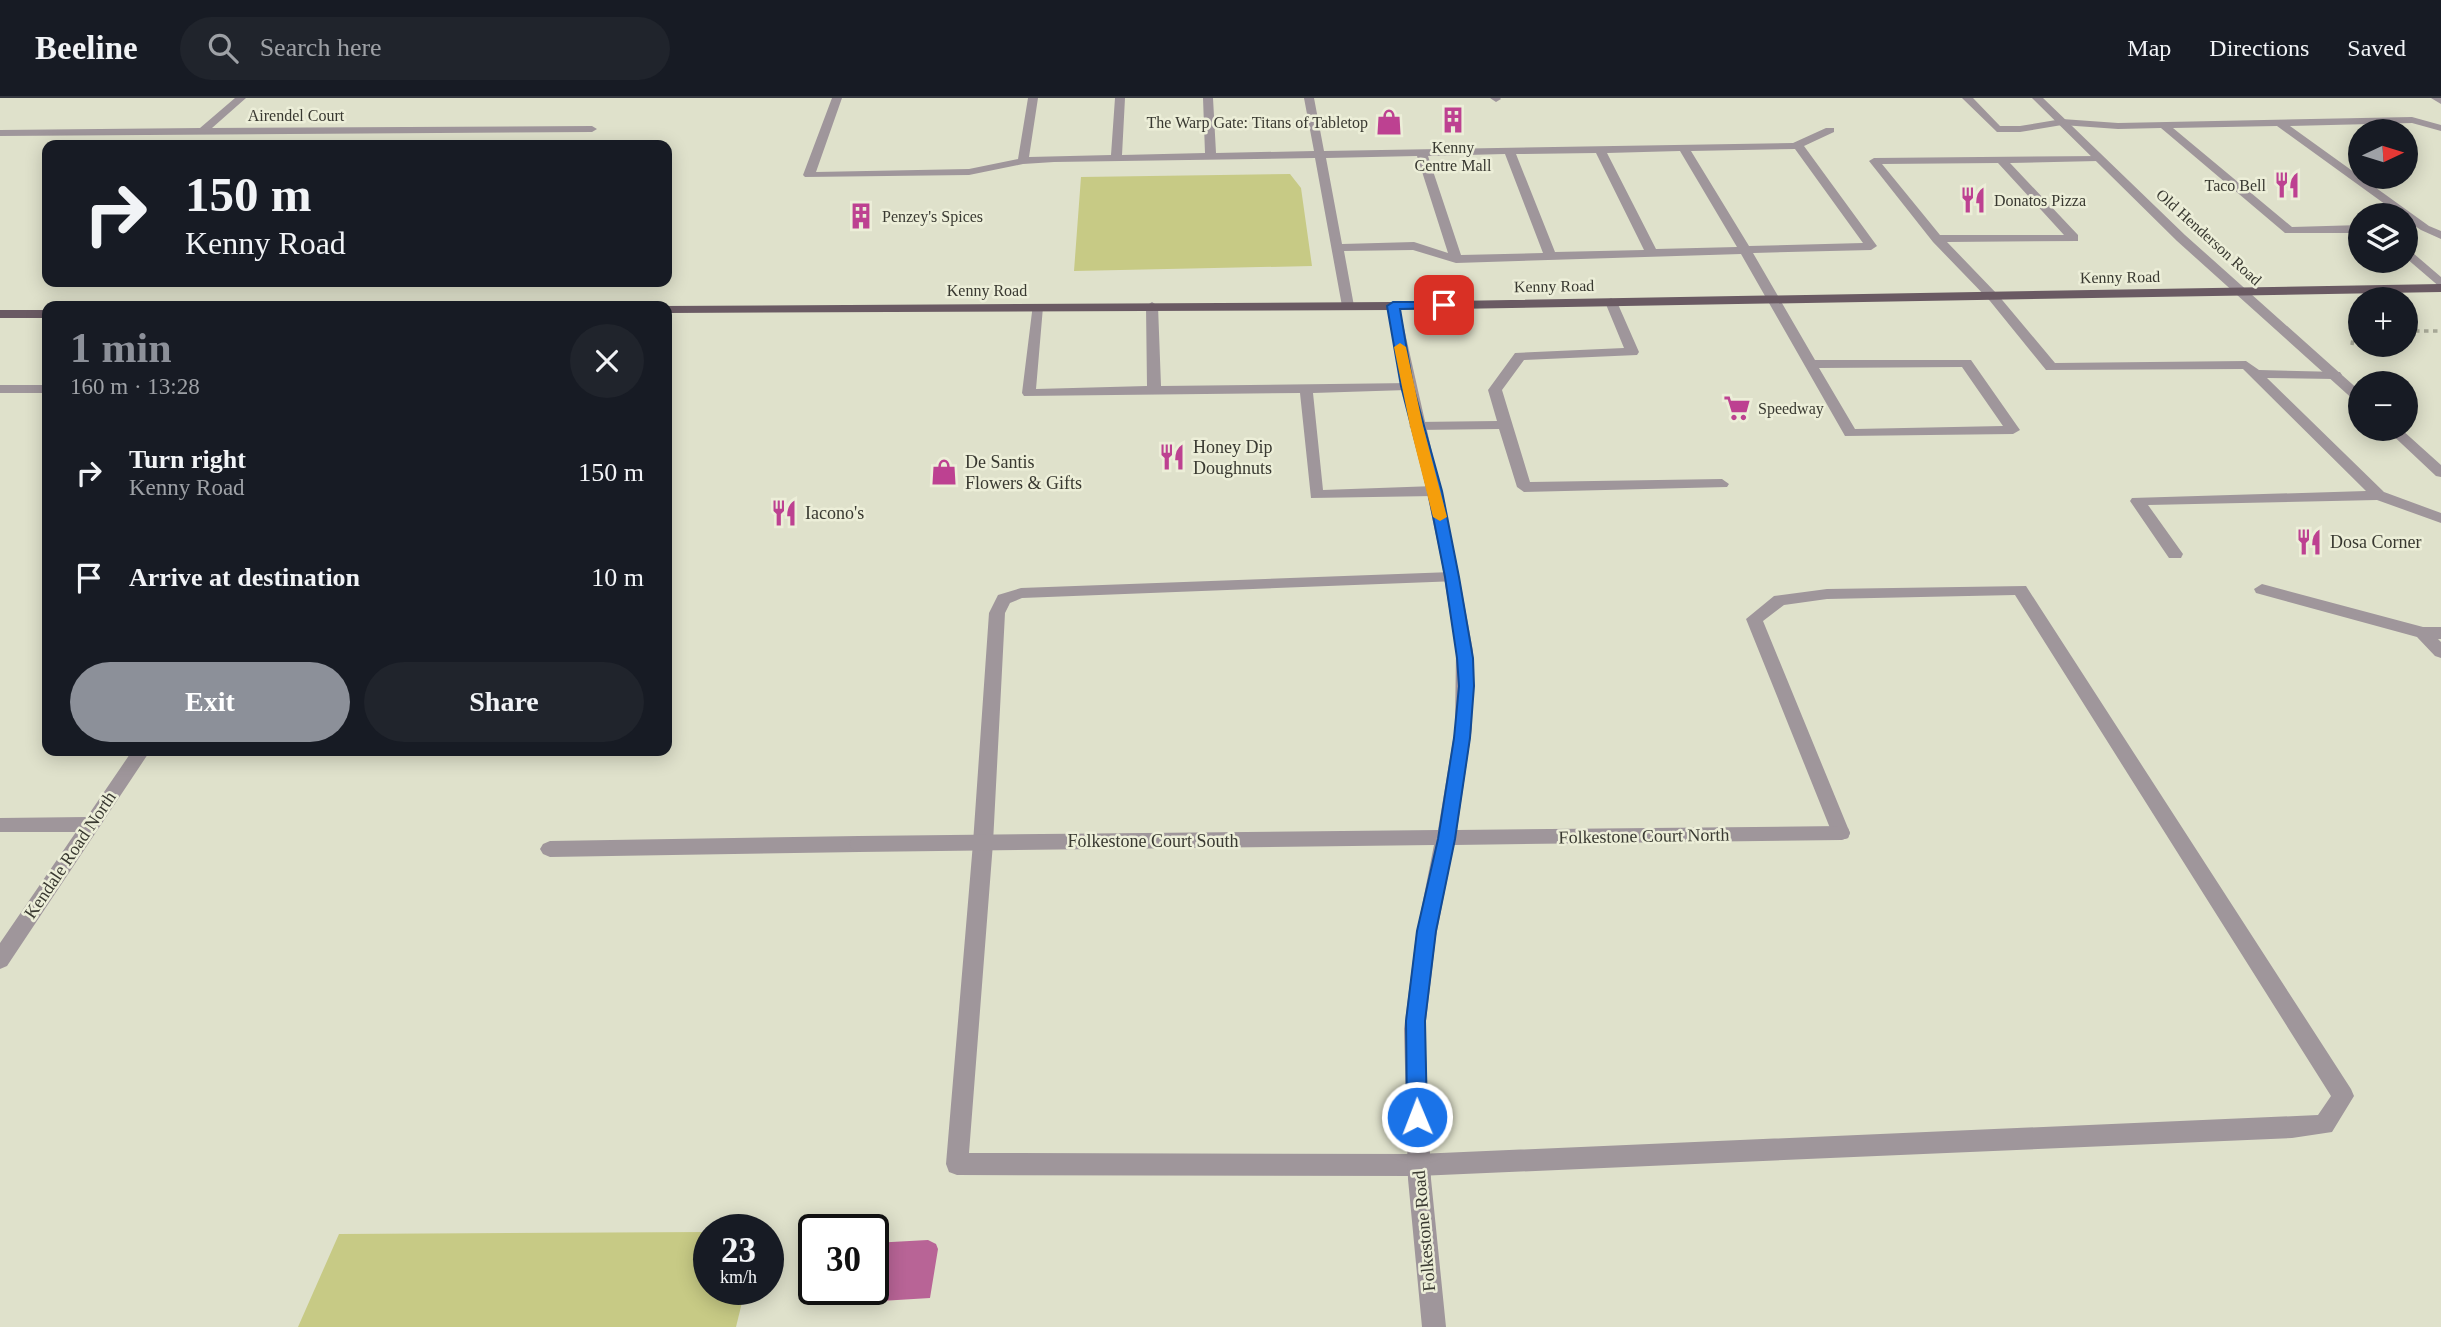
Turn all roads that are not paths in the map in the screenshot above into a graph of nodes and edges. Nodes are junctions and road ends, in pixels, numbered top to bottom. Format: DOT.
graph roads {
  1 [pos="241,98"];
  2 [pos="837,98"];
  3 [pos="1033,98"];
  4 [pos="1120,98"];
  5 [pos="1208,98"];
  6 [pos="1309,98"];
  7 [pos="1967,98"];
  8 [pos="2037,98"];
  9 [pos="2436,98"];
  10 [pos="2441,101"];
  11 [pos="2062,122"];
  12 [pos="2278,122"];
  13 [pos="2163,125"];
  14 [pos="2441,128"];
  15 [pos="592,129"];
  16 [pos="1830,130"];
  17 [pos="203,131"];
  18 [pos="0,133"];
  19 [pos="1795,146"];
  20 [pos="1684,149"];
  21 [pos="1601,151"];
  22 [pos="1510,153"];
  23 [pos="1422,154"];
  24 [pos="1321,155"];
  25 [pos="1211,157"];
  26 [pos="1116,158"];
  27 [pos="2098,158"];
  28 [pos="2001,160"];
  29 [pos="1023,161"];
  30 [pos="2418,228"];
  31 [pos="2425,228"];
  32 [pos="2441,228"];
  33 [pos="2348,229"];
  34 [pos="2418,234"];
  35 [pos="2441,235"];
  36 [pos="1937,239"];
  37 [pos="1338,248"];
  38 [pos="1745,250"];
  39 [pos="1652,253"];
  40 [pos="1550,256"];
  41 [pos="1456,259"];
  42 [pos="2418,263"];
  43 [pos="2441,286"];
  44 [pos="2244,292"];
  45 [pos="1994,298"];
  46 [pos="1774,301"];
  47 [pos="1611,302"];
  48 [pos="1152,306"];
  49 [pos="1349,306"];
  50 [pos="1393,306"];
  51 [pos="1037,307"];
  52 [pos="672,309"];
  53 [pos="0,314"];
  54 [pos="42,314"];
  55 [pos="1810,364"];
  56 [pos="2256,374"];
  57 [pos="2335,376"];
  58 [pos="1407,386"];
  59 [pos="2348,388"];
  60 [pos="0,389"];
  61 [pos="42,389"];
  62 [pos="1306,389"];
  63 [pos="1154,390"];
  64 [pos="1505,425"];
  65 [pos="1416,426"];
  66 [pos="2406,441"];
  67 [pos="2441,473"];
  68 [pos="1722,484"];
  69 [pos="1435,491"];
  70 [pos="2379,495"];
  71 [pos="2441,518"];
  72 [pos="2175,554"];
  73 [pos="1452,577"];
  74 [pos="2262,589"];
  75 [pos="2423,633"];
  76 [pos="2441,633"];
  77 [pos="2441,652"];
  78 [pos="138,756"];
  79 [pos="91,824"];
  80 [pos="0,825"];
  81 [pos="1446,839"];
  82 [pos="982,843"];
  83 [pos="550,849"];
  84 [pos="0,960"];
  85 [pos="1418,1165"];
  86 [pos="1434,1327"];
  1 -- 17 [label="street"];
  2 -- 29 [label="street"];
  3 -- 29 [label="street"];
  4 -- 26 [label="street"];
  5 -- 25 [label="street"];
  6 -- 24 [label="street"];
  7 -- 11 [label="street"];
  8 -- 11 [label="street, Old Henderson Road"];
  9 -- 10 [label="street"];
  11 -- 13 [label="street"];
  11 -- 27 [label="street, Old Henderson Road"];
  12 -- 13 [label="street"];
  12 -- 14 [label="street"];
  12 -- 31 [label="street"];
  13 -- 33 [label="street"];
  15 -- 17 [label="street, Airendel Court"];
  16 -- 19 [label="street"];
  17 -- 18 [label="street, Airendel Court"];
  19 -- 20 [label="street"];
  19 -- 38 [label="street"];
  20 -- 21 [label="street"];
  20 -- 38 [label="street"];
  21 -- 22 [label="street"];
  21 -- 39 [label="street"];
  22 -- 23 [label="street"];
  22 -- 40 [label="street"];
  23 -- 24 [label="street"];
  23 -- 41 [label="street"];
  24 -- 25 [label="street"];
  24 -- 37 [label="street"];
  25 -- 26 [label="street"];
  26 -- 29 [label="street"];
  27 -- 28 [label="street"];
  27 -- 44 [label="street, Old Henderson Road"];
  28 -- 36 [label="street"];
  28 -- 36 [label="street"];
  30 -- 31 [label="street"];
  31 -- 32 [label="street"];
  31 -- 34 [label="street"];
  31 -- 35 [label="street"];
  36 -- 45 [label="street"];
  37 -- 41 [label="street"];
  37 -- 49 [label="street"];
  38 -- 39 [label="street"];
  38 -- 46 [label="street"];
  39 -- 40 [label="street"];
  40 -- 41 [label="street"];
  42 -- 43 [label="street"];
  43 -- 44 [label="main road, Kenny Road"];
  44 -- 45 [label="main road, Kenny Road"];
  44 -- 57 [label="street, Old Henderson Road"];
  45 -- 46 [label="main road, Kenny Road"];
  45 -- 56 [label="street"];
  46 -- 47 [label="main road, Kenny Road"];
  46 -- 55 [label="street"];
  47 -- 50 [label="main road, Kenny Road"];
  47 -- 64 [label="street"];
  48 -- 49 [label="main road, Kenny Road"];
  48 -- 51 [label="main road, Kenny Road"];
  48 -- 63 [label="street"];
  49 -- 50 [label="main road, Kenny Road"];
  50 -- 58 [label="street, Folkestone Road"];
  51 -- 52 [label="main road, Kenny Road"];
  51 -- 63 [label="street"];
  53 -- 54 [label="main road"];
  55 -- 55 [label="street"];
  56 -- 57 [label="street"];
  56 -- 70 [label="street"];
  57 -- 59 [label="street, Old Henderson Road"];
  58 -- 62 [label="street"];
  58 -- 65 [label="street, Folkestone Road"];
  60 -- 61 [label="street"];
  62 -- 63 [label="street"];
  62 -- 69 [label="street"];
  64 -- 65 [label="street"];
  64 -- 68 [label="street"];
  65 -- 69 [label="street, Folkestone Road"];
  66 -- 67 [label="street"];
  69 -- 73 [label="street, Folkestone Road"];
  70 -- 71 [label="street"];
  70 -- 72 [label="street"];
  73 -- 81 [label="street, Folkestone Road"];
  73 -- 82 [label="street"];
  74 -- 75 [label="street"];
  75 -- 76 [label="street"];
  75 -- 77 [label="street"];
  78 -- 79 [label="street, Kendale Road North"];
  79 -- 80 [label="street"];
  79 -- 84 [label="street, Kendale Road North"];
  81 -- 82 [label="street, Folkestone Court South"];
  81 -- 85 [label="street, Folkestone Road"];
  81 -- 85 [label="street, Folkestone Court North"];
  82 -- 83 [label="street, Folkestone Court South"];
  82 -- 85 [label="street"];
  85 -- 86 [label="street, Folkestone Road"];
}
